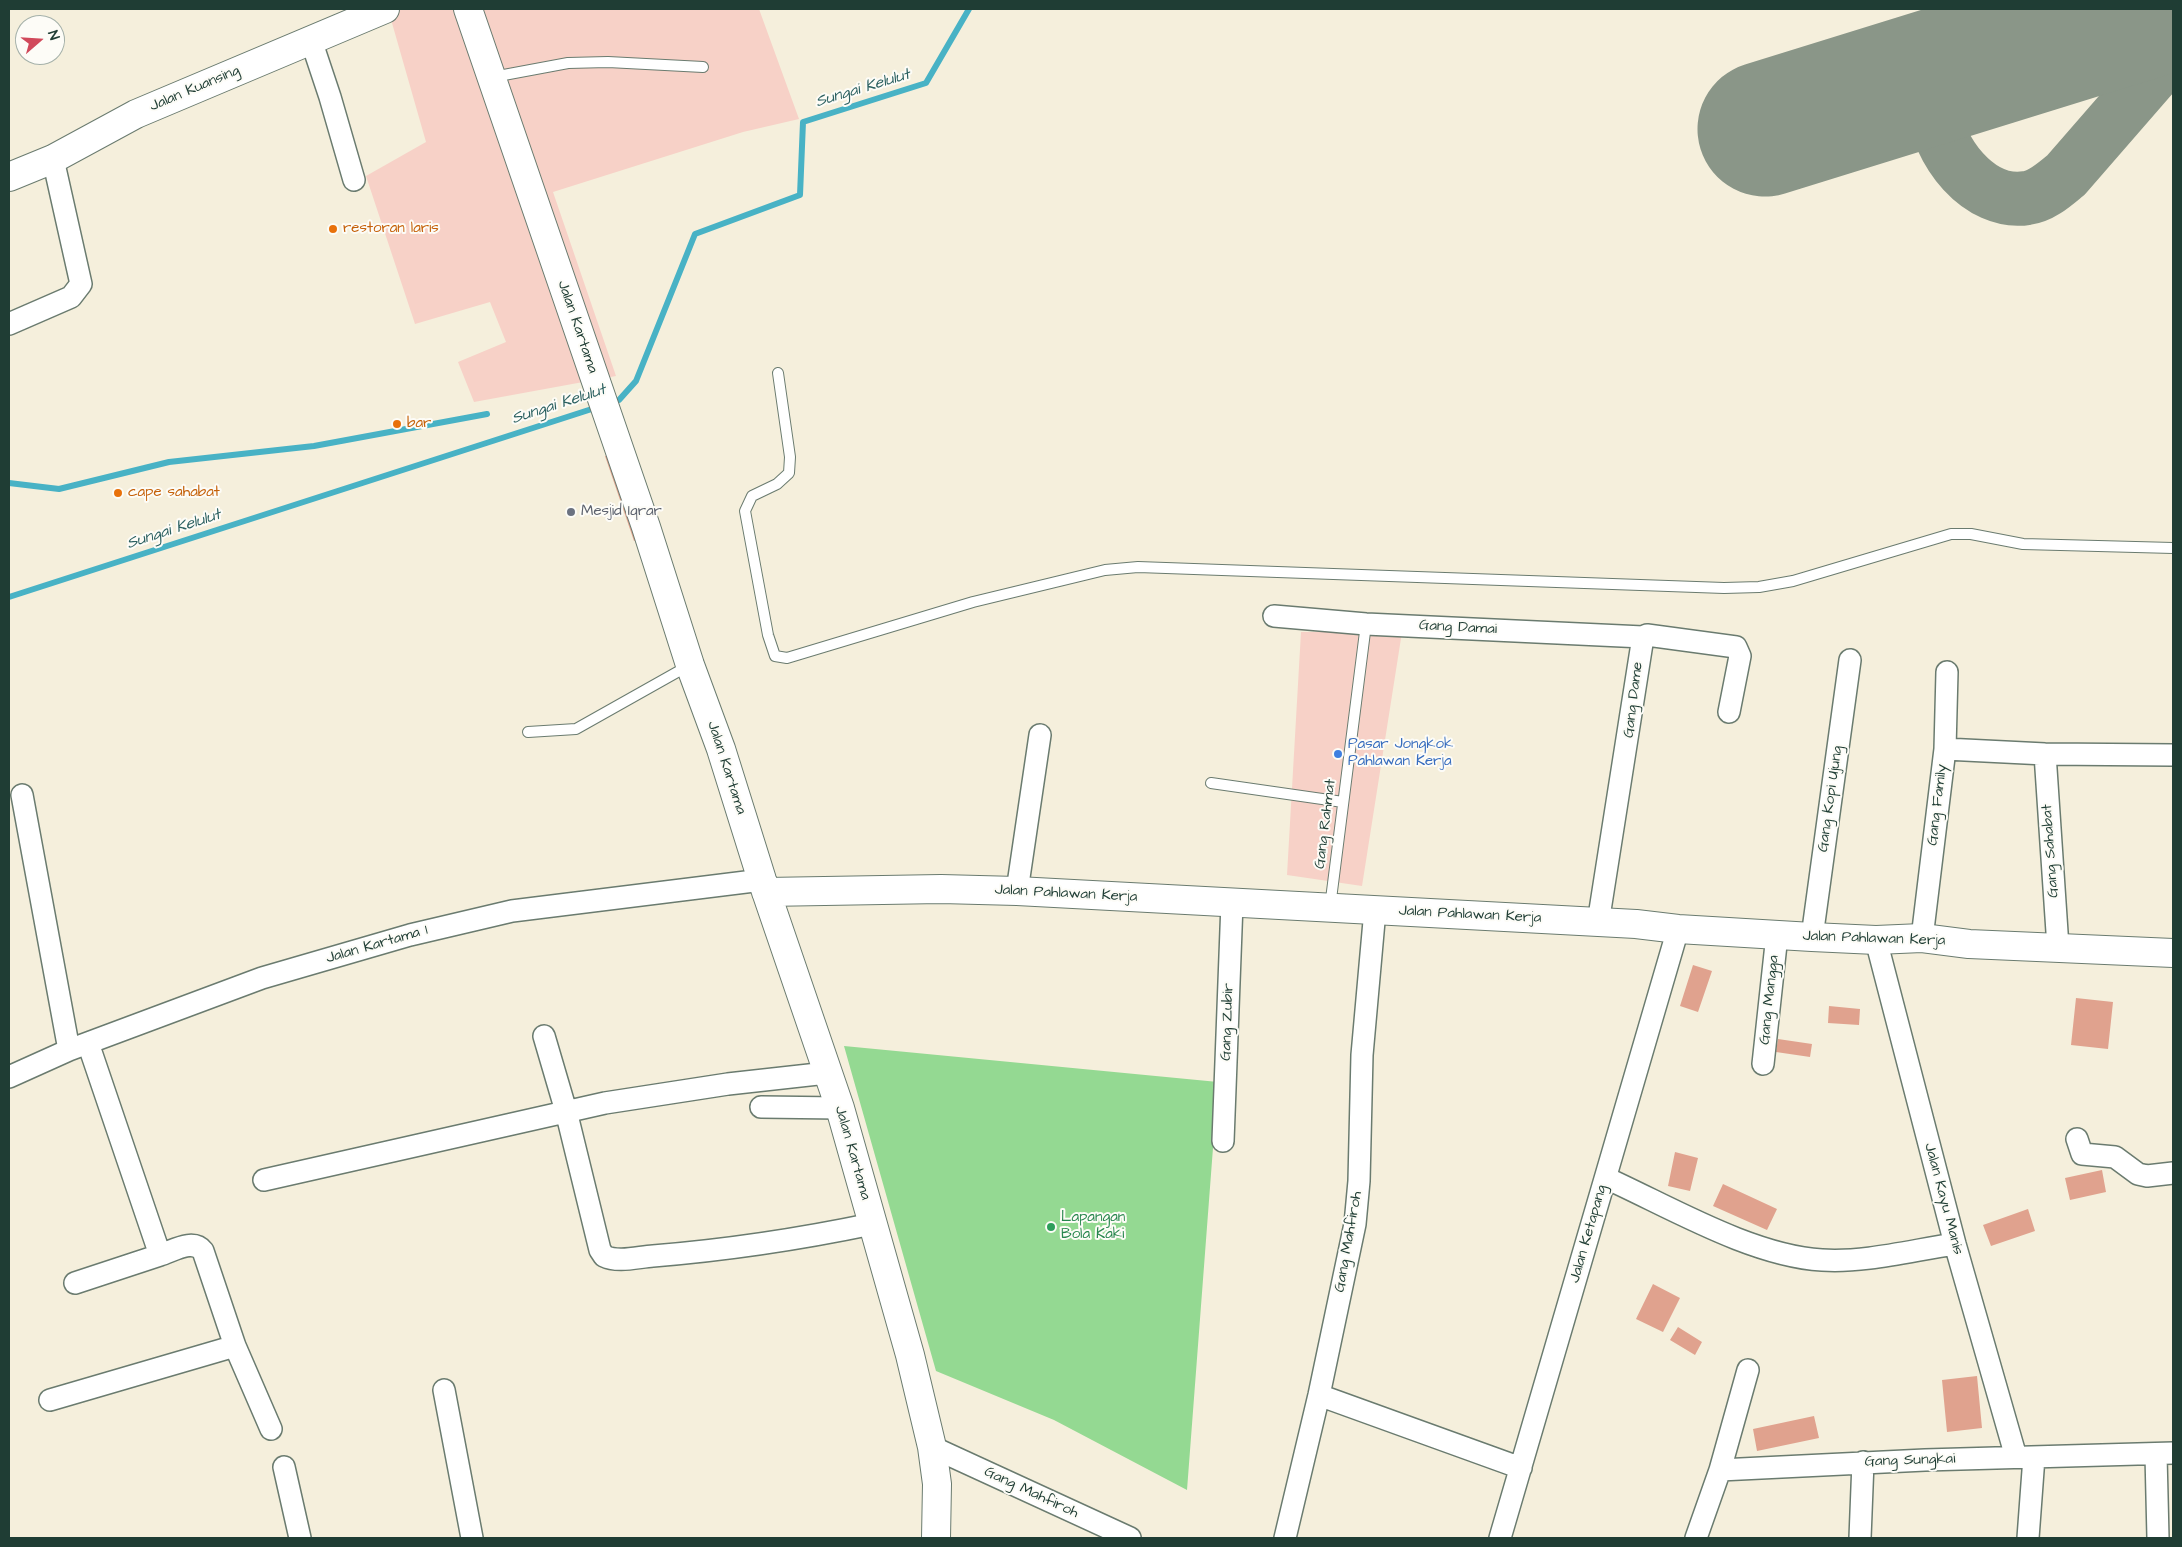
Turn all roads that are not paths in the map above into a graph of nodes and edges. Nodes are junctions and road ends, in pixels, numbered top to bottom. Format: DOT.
graph roads {
  1 [pos="386,9"];
  2 [pos="468,9"];
  3 [pos="311,40"];
  4 [pos="703,67"];
  5 [pos="492,78"];
  6 [pos="53,159"];
  7 [pos="9,177"];
  8 [pos="354,180"];
  9 [pos="9,324"];
  10 [pos="778,373"];
  11 [pos="2173,548"];
  12 [pos="1274,616"];
  13 [pos="1366,624"];
  14 [pos="1643,637"];
  15 [pos="1850,660"];
  16 [pos="690,665"];
  17 [pos="1947,672"];
  18 [pos="1729,712"];
  19 [pos="528,732"];
  20 [pos="1040,735"];
  21 [pos="1945,749"];
  22 [pos="2045,754"];
  23 [pos="2173,755"];
  24 [pos="1211,783"];
  25 [pos="22,795"];
  26 [pos="1343,802"];
  27 [pos="764,886"];
  28 [pos="1017,891"];
  29 [pos="1232,902"];
  30 [pos="1330,908"];
  31 [pos="1375,910"];
  32 [pos="1598,922"];
  33 [pos="1678,929"];
  34 [pos="1777,935"];
  35 [pos="1812,937"];
  36 [pos="1922,938"];
  37 [pos="1876,940"];
  38 [pos="2058,947"];
  39 [pos="2173,953"];
  40 [pos="544,1036"];
  41 [pos="79,1046"];
  42 [pos="1764,1064"];
  43 [pos="827,1073"];
  44 [pos="9,1077"];
  45 [pos="761,1107"];
  46 [pos="840,1108"];
  47 [pos="566,1112"];
  48 [pos="2077,1139"];
  49 [pos="1223,1140"];
  50 [pos="2173,1173"];
  51 [pos="1606,1178"];
  52 [pos="264,1180"];
  53 [pos="872,1224"];
  54 [pos="1955,1244"];
  55 [pos="160,1255"];
  56 [pos="75,1284"];
  57 [pos="235,1346"];
  58 [pos="1748,1370"];
  59 [pos="444,1390"];
  60 [pos="1319,1395"];
  61 [pos="50,1400"];
  62 [pos="271,1429"];
  63 [pos="932,1447"];
  64 [pos="2164,1454"];
  65 [pos="2025,1457"];
  66 [pos="1863,1462"];
  67 [pos="284,1467"];
  68 [pos="1520,1468"];
  69 [pos="1720,1470"];
  70 [pos="300,1538"];
  71 [pos="472,1538"];
  72 [pos="936,1538"];
  73 [pos="1130,1538"];
  74 [pos="1285,1538"];
  75 [pos="1500,1538"];
  76 [pos="1696,1538"];
  77 [pos="1860,1538"];
  78 [pos="2028,1538"];
  79 [pos="2158,1538"];
  1 -- 3 [label="street, Jalan Kuansing"];
  2 -- 5 [label="street, Jalan Kartama"];
  3 -- 6 [label="street, Jalan Kuansing"];
  3 -- 8 [label="street"];
  4 -- 5 [label="lane"];
  5 -- 16 [label="street, Jalan Kartama"];
  6 -- 7 [label="street, Jalan Kuansing"];
  6 -- 9 [label="street"];
  10 -- 11 [label="lane"];
  12 -- 13 [label="street, Gang Damai"];
  13 -- 14 [label="street, Gang Damai"];
  13 -- 26 [label="lane, Gang Rahmat"];
  14 -- 18 [label="street"];
  14 -- 32 [label="street, Gang Dame"];
  15 -- 35 [label="street, Gang Kopi Ujung"];
  16 -- 19 [label="lane"];
  16 -- 27 [label="street, Jalan Kartama"];
  17 -- 21 [label="street, Gang Family"];
  20 -- 28 [label="street"];
  21 -- 22 [label="street"];
  21 -- 36 [label="street, Gang Family"];
  22 -- 23 [label="street"];
  22 -- 38 [label="street, Gang Sahabat"];
  24 -- 26 [label="lane"];
  25 -- 41 [label="street"];
  26 -- 30 [label="lane, Gang Rahmat"];
  27 -- 28 [label="street, Jalan Pahlawan Kerja"];
  27 -- 41 [label="street, Jalan Kartama 1"];
  27 -- 43 [label="street, Jalan Kartama"];
  28 -- 29 [label="street, Jalan Pahlawan Kerja"];
  29 -- 30 [label="street, Jalan Pahlawan Kerja"];
  29 -- 49 [label="street, Gang Zubir"];
  30 -- 31 [label="street, Jalan Pahlawan Kerja"];
  31 -- 32 [label="street, Jalan Pahlawan Kerja"];
  31 -- 60 [label="street, Gang Mahfiroh"];
  32 -- 33 [label="street, Jalan Pahlawan Kerja"];
  33 -- 34 [label="street, Jalan Pahlawan Kerja"];
  33 -- 51 [label="street, Jalan Ketapang"];
  34 -- 35 [label="street, Jalan Pahlawan Kerja"];
  34 -- 42 [label="street, Gang Mangga"];
  35 -- 37 [label="street, Jalan Pahlawan Kerja"];
  36 -- 37 [label="street, Jalan Pahlawan Kerja"];
  36 -- 38 [label="street, Jalan Pahlawan Kerja"];
  37 -- 54 [label="street, Jalan Kayu Manis"];
  38 -- 39 [label="street, Jalan Pahlawan Kerja"];
  40 -- 47 [label="street"];
  41 -- 44 [label="street, Jalan Kartama 1"];
  41 -- 55 [label="street"];
  43 -- 46 [label="street, Jalan Kartama"];
  43 -- 47 [label="street"];
  45 -- 46 [label="street"];
  46 -- 53 [label="street, Jalan Kartama"];
  47 -- 52 [label="street"];
  47 -- 53 [label="street"];
  48 -- 50 [label="street"];
  51 -- 54 [label="street"];
  51 -- 68 [label="street, Jalan Ketapang"];
  53 -- 63 [label="street, Jalan Kartama"];
  54 -- 65 [label="street, Jalan Kayu Manis"];
  55 -- 56 [label="street"];
  55 -- 57 [label="street"];
  57 -- 61 [label="street"];
  57 -- 62 [label="street"];
  58 -- 69 [label="street"];
  59 -- 71 [label="street"];
  60 -- 68 [label="street"];
  60 -- 74 [label="street, Gang Mahfiroh"];
  63 -- 72 [label="street, Jalan Kartama"];
  63 -- 73 [label="street, Gang Mahfiroh"];
  64 -- 65 [label="street, Gang Sungkai"];
  64 -- 79 [label="street"];
  65 -- 66 [label="street, Gang Sungkai"];
  65 -- 78 [label="street"];
  66 -- 69 [label="street, Gang Sungkai"];
  66 -- 77 [label="street"];
  67 -- 70 [label="street"];
  68 -- 75 [label="street, Jalan Ketapang"];
  69 -- 76 [label="street"];
}
